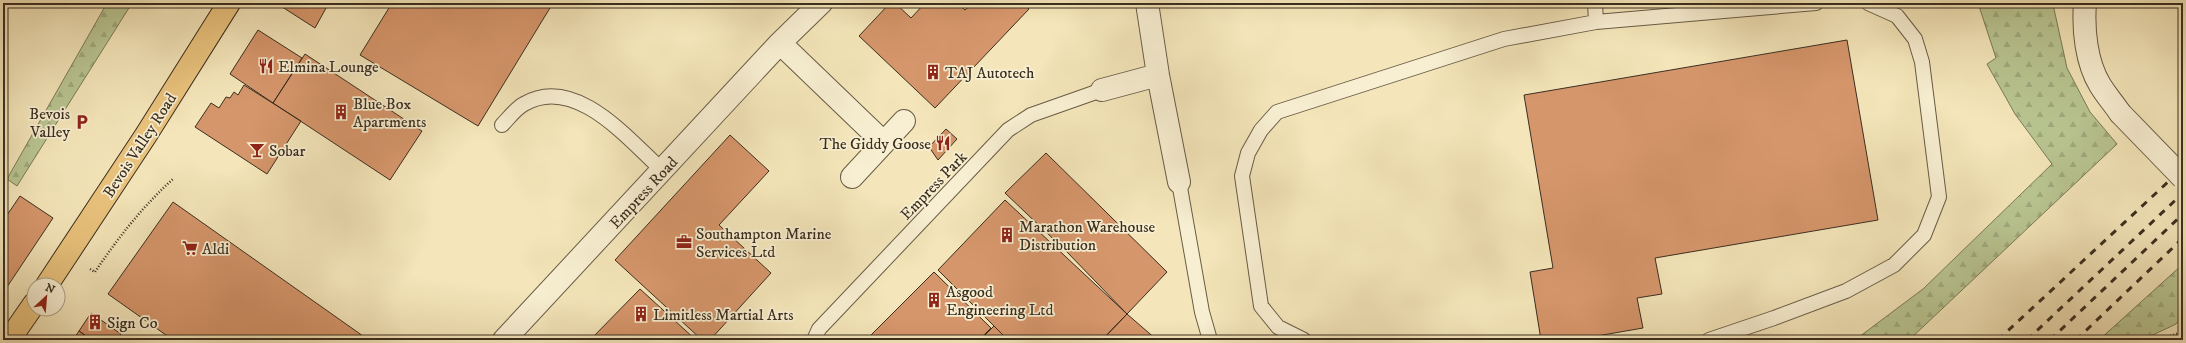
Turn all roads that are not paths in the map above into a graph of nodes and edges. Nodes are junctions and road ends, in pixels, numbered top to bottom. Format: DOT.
graph roads {
  1 [pos="229,3"];
  2 [pos="821,3"];
  3 [pos="1147,3"];
  4 [pos="1595,3"];
  5 [pos="1816,3"];
  6 [pos="1868,3"];
  7 [pos="2085,3"];
  8 [pos="1596,22"];
  9 [pos="780,43"];
  10 [pos="1158,75"];
  11 [pos="1102,90"];
  12 [pos="904,121"];
  13 [pos="502,125"];
  14 [pos="883,142"];
  15 [pos="662,170"];
  16 [pos="852,177"];
  17 [pos="2183,178"];
  18 [pos="1179,182"];
  19 [pos="51,277"];
  20 [pos="26,316"];
  21 [pos="9,340"];
  22 [pos="504,340"];
  23 [pos="814,340"];
  24 [pos="1210,340"];
  25 [pos="1304,340"];
  26 [pos="1709,340"];
  1 -- 19 [label="main road, Bevois Valley Road"];
  2 -- 9 [label="street, Empress Road"];
  3 -- 10 [label="street"];
  4 -- 8 [label="lane"];
  5 -- 8 [label="lane"];
  6 -- 26 [label="lane"];
  7 -- 17 [label="street, bridge"];
  8 -- 25 [label="lane"];
  9 -- 14 [label="street"];
  9 -- 15 [label="street, Empress Road"];
  10 -- 11 [label="street"];
  10 -- 18 [label="street"];
  11 -- 23 [label="lane, Empress Park"];
  12 -- 14 [label="street"];
  13 -- 15 [label="lane"];
  14 -- 16 [label="street"];
  15 -- 22 [label="street, Empress Road"];
  18 -- 24 [label="lane"];
  20 -- 21 [label="main road"];
}
